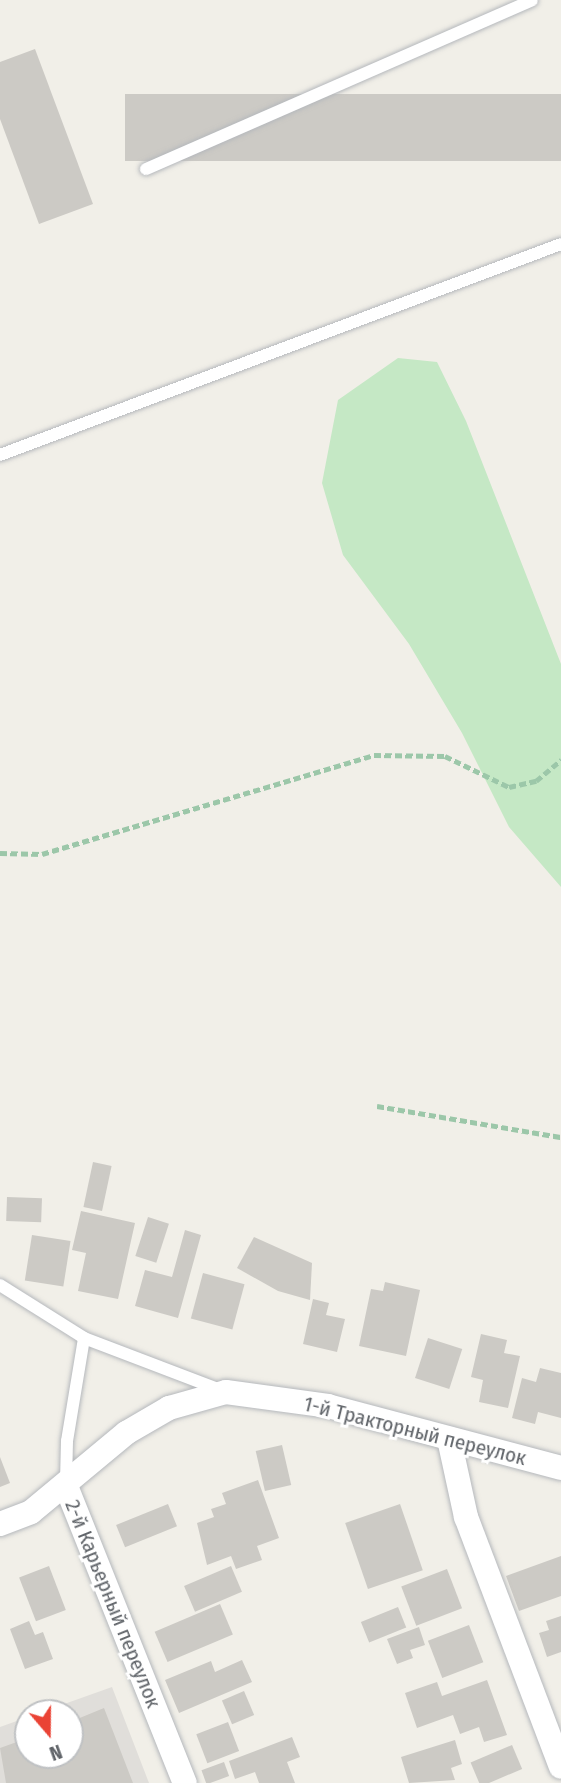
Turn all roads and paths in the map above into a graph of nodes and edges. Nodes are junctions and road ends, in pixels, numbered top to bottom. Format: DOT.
graph roads {
  1 [pos="532,0"];
  2 [pos="146,169"];
  3 [pos="561,244"];
  4 [pos="0,455"];
  5 [pos="561,760"];
  6 [pos="0,853"];
  7 [pos="377,1106"];
  8 [pos="561,1137"];
  9 [pos="0,1285"];
  10 [pos="84,1338"];
  11 [pos="226,1392"];
  12 [pos="449,1439"];
  13 [pos="561,1468"];
  14 [pos="66,1486"];
  15 [pos="0,1524"];
  16 [pos="561,1767"];
  17 [pos="185,1783"];
  1 -- 2 [label="lane"];
  3 -- 4 [label="lane"];
  5 -- 6 [label="path"];
  7 -- 8 [label="path"];
  9 -- 10 [label="lane, 1-й Тракторный переулок"];
  10 -- 11 [label="lane, 1-й Тракторный переулок"];
  10 -- 14 [label="lane, 2-й Карьерный переулок"];
  11 -- 12 [label="street, 1-й Тракторный переулок"];
  11 -- 14 [label="street"];
  12 -- 13 [label="street, 1-й Тракторный переулок"];
  12 -- 16 [label="street"];
  14 -- 15 [label="street"];
  14 -- 17 [label="street, 2-й Карьерный переулок"];
}
